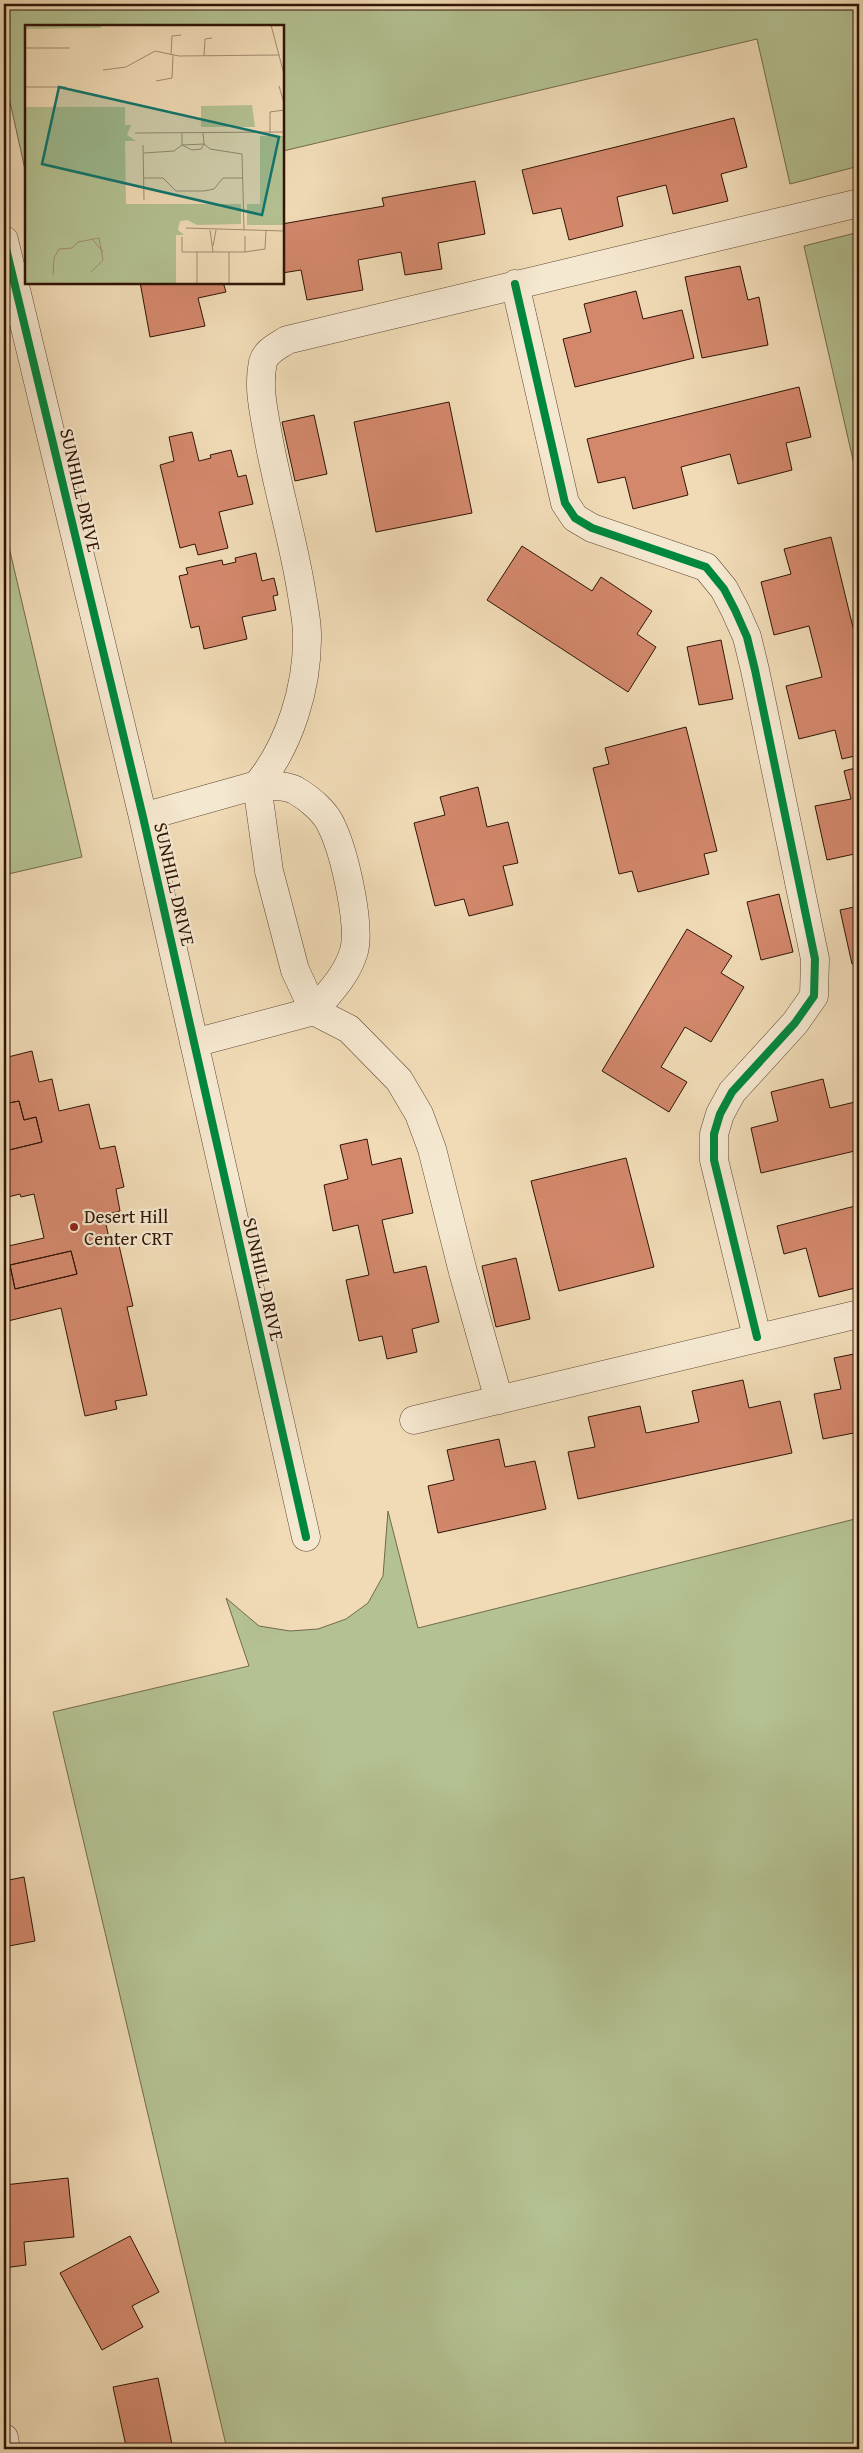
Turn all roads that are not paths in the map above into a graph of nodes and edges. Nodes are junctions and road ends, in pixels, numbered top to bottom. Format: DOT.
graph roads {
  1 [pos="859,202"];
  2 [pos="4,240"];
  3 [pos="515,284"];
  4 [pos="257,785"];
  5 [pos="143,817"];
  6 [pos="314,1010"];
  7 [pos="194,1043"];
  8 [pos="859,1314"];
  9 [pos="757,1337"];
  10 [pos="499,1400"];
  11 [pos="414,1420"];
  12 [pos="306,1537"];
  13 [pos="4,2438"];
  14 [pos="6,2449"];
  1 -- 3 [label="street"];
  2 -- 5 [label="street, SUNHILL DRIVE"];
  3 -- 4 [label="street"];
  3 -- 9 [label="street"];
  4 -- 5 [label="street"];
  4 -- 6 [label="street"];
  4 -- 6 [label="street"];
  5 -- 7 [label="street, SUNHILL DRIVE"];
  6 -- 7 [label="street"];
  6 -- 10 [label="street"];
  7 -- 12 [label="street, SUNHILL DRIVE"];
  8 -- 9 [label="street"];
  9 -- 10 [label="street"];
  10 -- 11 [label="street"];
  13 -- 14 [label="street"];
}
